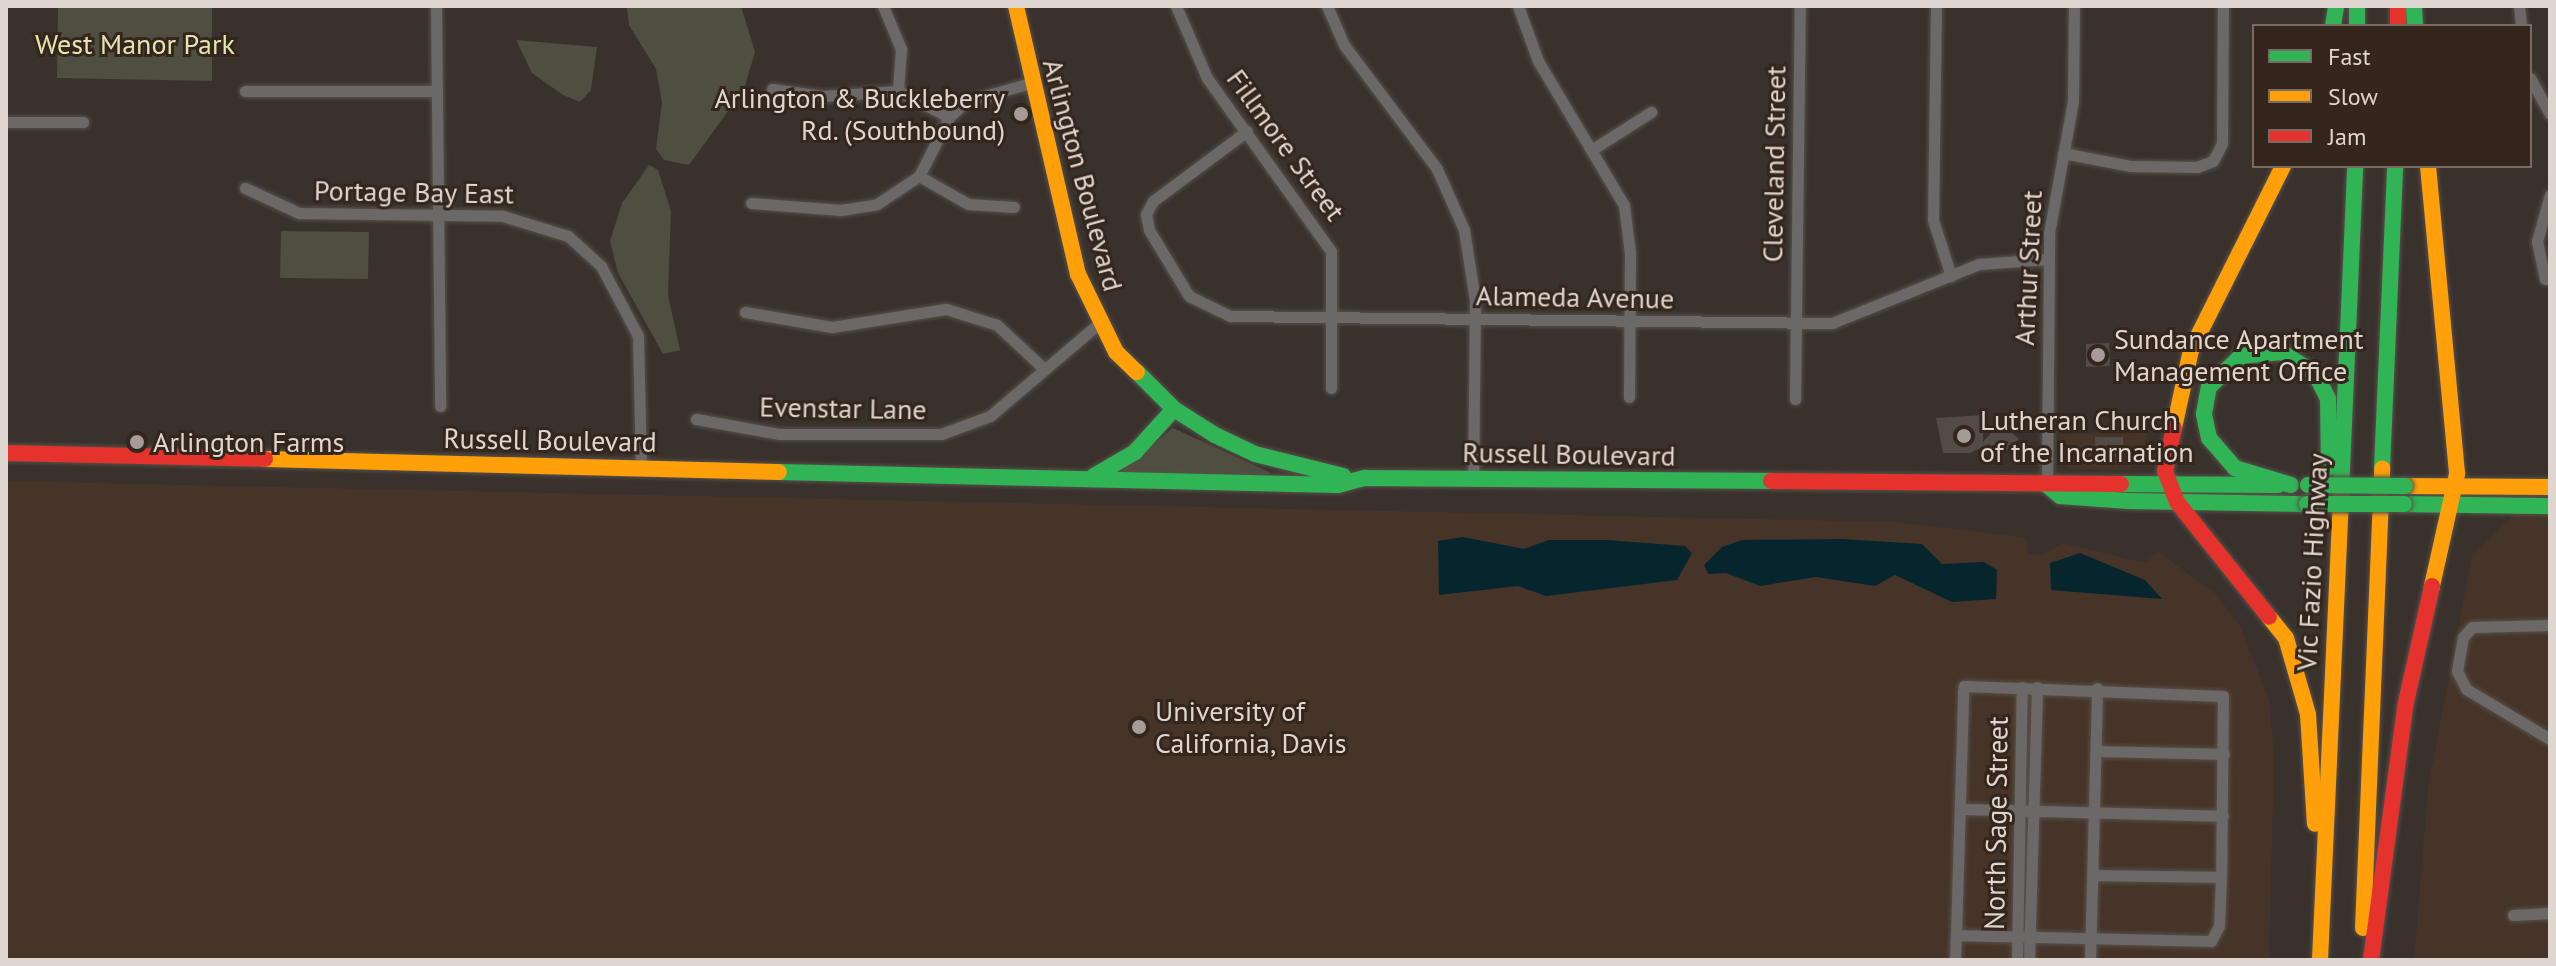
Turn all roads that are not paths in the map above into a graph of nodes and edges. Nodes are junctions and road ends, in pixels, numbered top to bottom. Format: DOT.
graph roads {
  1 [pos="436,6"];
  2 [pos="883,6"];
  3 [pos="1016,6"];
  4 [pos="1176,6"];
  5 [pos="1327,6"];
  6 [pos="1518,6"];
  7 [pos="1800,6"];
  8 [pos="1936,6"];
  9 [pos="2074,6"];
  10 [pos="2223,6"];
  11 [pos="2532,82"];
  12 [pos="1030,83"];
  13 [pos="772,89"];
  14 [pos="245,91"];
  15 [pos="437,91"];
  16 [pos="898,91"];
  17 [pos="1651,112"];
  18 [pos="2550,114"];
  19 [pos="949,117"];
  20 [pos="6,122"];
  21 [pos="83,122"];
  22 [pos="1247,131"];
  23 [pos="1593,149"];
  24 [pos="2063,153"];
  25 [pos="2282,168"];
  26 [pos="2355,168"];
  27 [pos="2395,168"];
  28 [pos="2428,168"];
  29 [pos="919,176"];
  30 [pos="245,188"];
  31 [pos="2550,195"];
  32 [pos="751,203"];
  33 [pos="1014,207"];
  34 [pos="438,215"];
  35 [pos="2048,259"];
  36 [pos="1951,276"];
  37 [pos="2545,279"];
  38 [pos="745,312"];
  39 [pos="1333,318"];
  40 [pos="1475,319"];
  41 [pos="1629,321"];
  42 [pos="1796,323"];
  43 [pos="1098,324"];
  44 [pos="1042,367"];
  45 [pos="1331,388"];
  46 [pos="1629,397"];
  47 [pos="1795,399"];
  48 [pos="440,406"];
  49 [pos="1174,409"];
  50 [pos="696,419"];
  51 [pos="6,453"];
  52 [pos="641,468"];
  53 [pos="1092,477"];
  54 [pos="1365,478"];
  55 [pos="1473,479"];
  56 [pos="2167,484"];
  57 [pos="2047,485"];
  58 [pos="2291,485"];
  59 [pos="2456,486"];
  60 [pos="2550,487"];
  61 [pos="2177,502"];
  62 [pos="2453,505"];
  63 [pos="2550,506"];
  64 [pos="2339,568"];
  65 [pos="2550,625"];
  66 [pos="2022,687"];
  67 [pos="2037,687"];
  68 [pos="2097,688"];
  69 [pos="2550,739"];
  70 [pos="2096,751"];
  71 [pos="2224,754"];
  72 [pos="1960,809"];
  73 [pos="2020,811"];
  74 [pos="2033,811"];
  75 [pos="2094,813"];
  76 [pos="2223,816"];
  77 [pos="2093,875"];
  78 [pos="2221,877"];
  79 [pos="2322,883"];
  80 [pos="2550,913"];
  81 [pos="2513,915"];
  82 [pos="1956,935"];
  83 [pos="2024,938"];
  84 [pos="2091,939"];
  85 [pos="1955,960"];
  86 [pos="2017,960"];
  87 [pos="2029,960"];
  88 [pos="2090,960"];
  89 [pos="2320,960"];
  90 [pos="2362,960"];
  91 [pos="2371,960"];
  1 -- 15 [label="street"];
  2 -- 16 [label="street"];
  3 -- 12 [label="main road, Arlington Boulevard"];
  4 -- 22 [label="street, Fillmore Street"];
  5 -- 40 [label="street"];
  6 -- 23 [label="street"];
  7 -- 42 [label="street, Cleveland Street"];
  8 -- 36 [label="street"];
  9 -- 24 [label="street, Arthur Street"];
  10 -- 24 [label="street"];
  11 -- 18 [label="street"];
  12 -- 19 [label="street"];
  12 -- 43 [label="main road, Arlington Boulevard"];
  13 -- 16 [label="street"];
  14 -- 15 [label="street"];
  15 -- 34 [label="street"];
  16 -- 19 [label="street"];
  17 -- 23 [label="street"];
  19 -- 29 [label="street"];
  20 -- 21 [label="street"];
  22 -- 39 [label="street, Fillmore Street"];
  22 -- 39 [label="street, Alameda Avenue"];
  23 -- 41 [label="street"];
  24 -- 35 [label="street, Arthur Street"];
  25 -- 56 [label="main road"];
  26 -- 64 [label="main road, Vic Fazio Highway"];
  27 -- 90 [label="main road"];
  28 -- 59 [label="main road"];
  29 -- 32 [label="street"];
  29 -- 33 [label="street"];
  30 -- 34 [label="street, Portage Bay East"];
  31 -- 37 [label="street"];
  34 -- 48 [label="street"];
  34 -- 52 [label="street, Portage Bay East"];
  35 -- 36 [label="street, Alameda Avenue"];
  35 -- 57 [label="street, Arthur Street"];
  36 -- 42 [label="street, Alameda Avenue"];
  38 -- 44 [label="street"];
  39 -- 40 [label="street, Alameda Avenue"];
  39 -- 45 [label="street, Fillmore Street"];
  40 -- 41 [label="street, Alameda Avenue"];
  40 -- 55 [label="street"];
  41 -- 42 [label="street, Alameda Avenue"];
  41 -- 46 [label="street"];
  42 -- 47 [label="street, Cleveland Street"];
  43 -- 44 [label="street, Evenstar Lane"];
  43 -- 49 [label="main road, Arlington Boulevard"];
  44 -- 50 [label="street, Evenstar Lane"];
  49 -- 53 [label="main road"];
  49 -- 54 [label="main road, Arlington Boulevard"];
  51 -- 52 [label="main road, Russell Boulevard"];
  52 -- 53 [label="main road, Russell Boulevard"];
  53 -- 54 [label="main road, Russell Boulevard"];
  54 -- 55 [label="main road, Russell Boulevard"];
  55 -- 57 [label="main road, Russell Boulevard"];
  56 -- 57 [label="main road, Russell Boulevard"];
  56 -- 58 [label="main road, Russell Boulevard"];
  56 -- 61 [label="main road"];
  57 -- 61 [label="main road, Russell Boulevard"];
  58 -- 59 [label="main road, Russell Boulevard, bridge"];
  58 -- 64 [label="main road"];
  59 -- 60 [label="main road, Russell Boulevard"];
  59 -- 62 [label="main road"];
  61 -- 62 [label="main road, Russell Boulevard, bridge"];
  61 -- 79 [label="main road"];
  62 -- 63 [label="main road, Russell Boulevard"];
  62 -- 91 [label="main road"];
  64 -- 79 [label="main road, Vic Fazio Highway"];
  65 -- 69 [label="street"];
  66 -- 67 [label="street"];
  66 -- 72 [label="street"];
  66 -- 73 [label="street, North Sage Street"];
  67 -- 68 [label="street"];
  67 -- 74 [label="street, North Sage Street"];
  68 -- 70 [label="street"];
  68 -- 71 [label="street"];
  70 -- 71 [label="street"];
  70 -- 75 [label="street"];
  71 -- 76 [label="street"];
  72 -- 73 [label="street"];
  72 -- 82 [label="street"];
  73 -- 74 [label="street"];
  73 -- 83 [label="street, North Sage Street"];
  74 -- 75 [label="street"];
  74 -- 83 [label="street, North Sage Street"];
  75 -- 76 [label="street"];
  75 -- 77 [label="street"];
  76 -- 78 [label="street"];
  77 -- 78 [label="street"];
  77 -- 84 [label="street"];
  78 -- 84 [label="street"];
  79 -- 89 [label="main road, Vic Fazio Highway"];
  80 -- 81 [label="street"];
  82 -- 83 [label="street"];
  82 -- 85 [label="street"];
  83 -- 84 [label="street"];
  83 -- 86 [label="street, North Sage Street"];
  83 -- 87 [label="street, North Sage Street"];
  84 -- 88 [label="street"];
}
